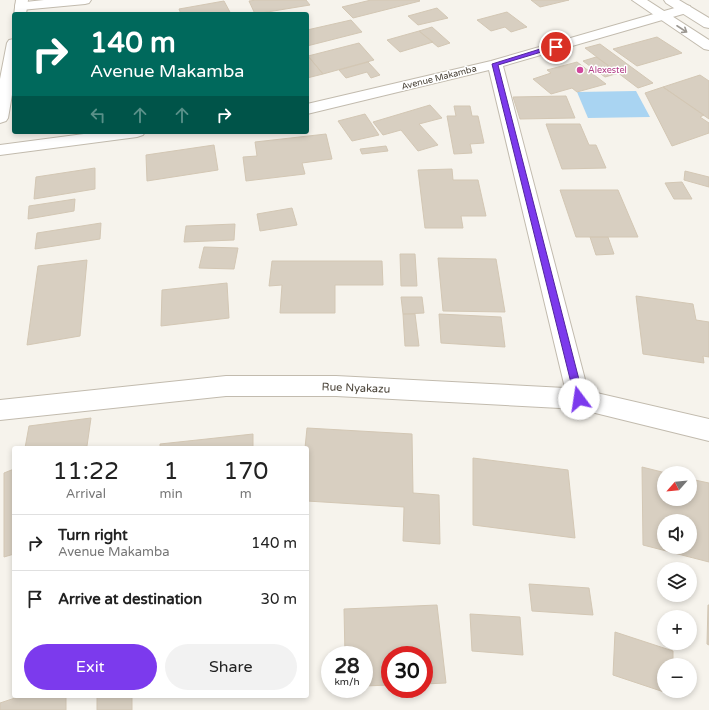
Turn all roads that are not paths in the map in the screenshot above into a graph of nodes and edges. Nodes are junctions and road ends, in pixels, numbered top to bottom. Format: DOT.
graph roads {
  1 [pos="85,0"];
  2 [pos="638,0"];
  3 [pos="670,0"];
  4 [pos="21,7"];
  5 [pos="685,9"];
  6 [pos="662,16"];
  7 [pos="709,24"];
  8 [pos="709,46"];
  9 [pos="12,55"];
  10 [pos="495,64"];
  11 [pos="309,109"];
  12 [pos="0,118"];
  13 [pos="122,134"];
  14 [pos="0,150"];
  15 [pos="579,399"];
  16 [pos="0,410"];
  17 [pos="709,430"];
  1 -- 4 [label="street"];
  2 -- 6 [label="street"];
  3 -- 5 [label="street"];
  5 -- 6 [label="street, Avenue Makamba"];
  5 -- 7 [label="street"];
  6 -- 8 [label="street, one-way"];
  6 -- 10 [label="street, Avenue Makamba"];
  9 -- 12 [label="street"];
  10 -- 11 [label="street, Avenue Makamba"];
  10 -- 15 [label="street"];
  13 -- 14 [label="street"];
  15 -- 16 [label="street, Rue Nyakazu"];
  15 -- 17 [label="street, Rue Nyakazu"];
}
